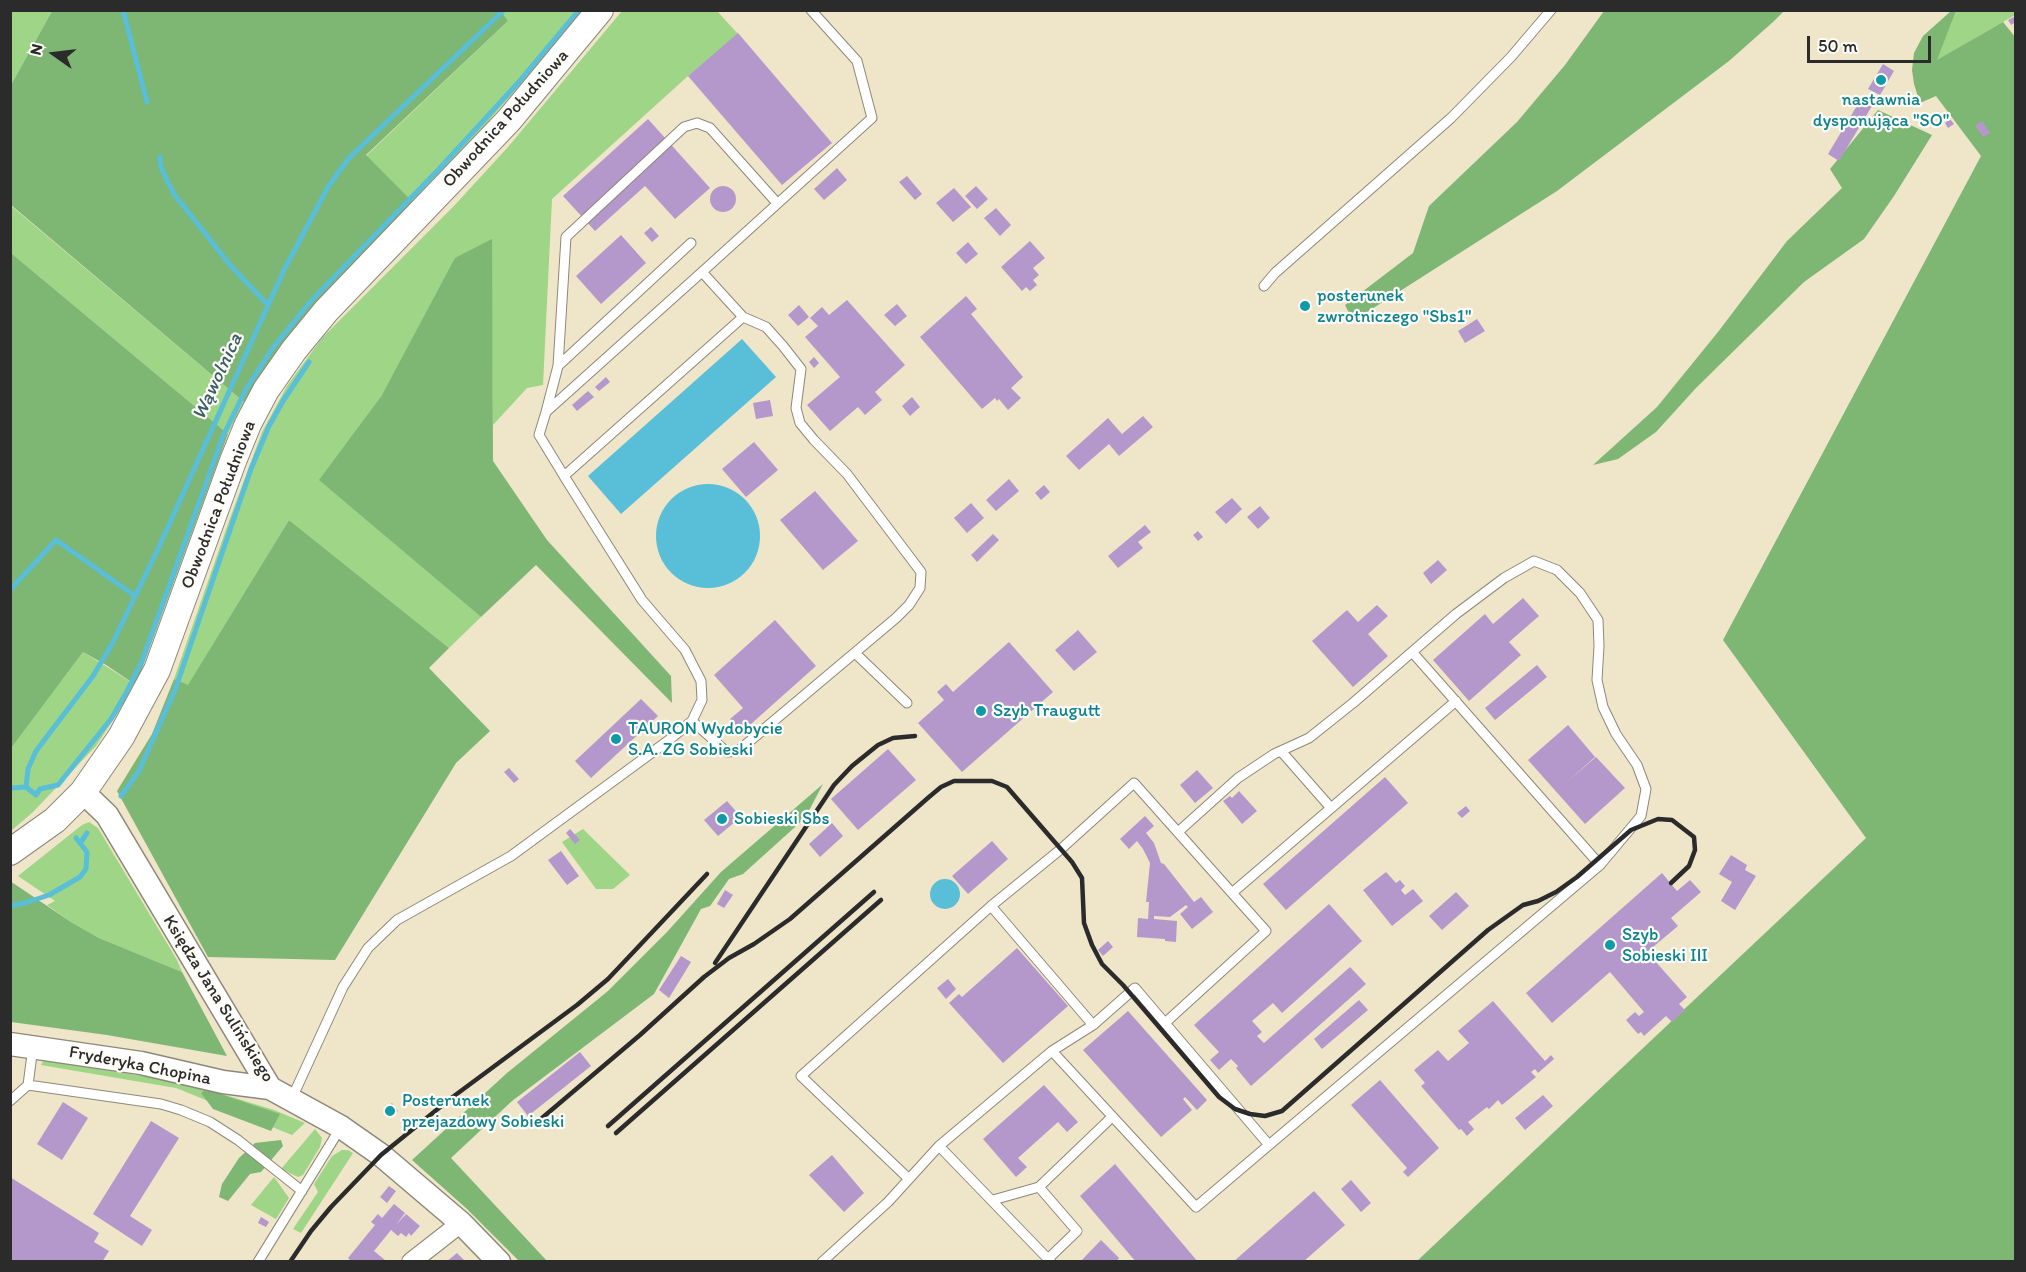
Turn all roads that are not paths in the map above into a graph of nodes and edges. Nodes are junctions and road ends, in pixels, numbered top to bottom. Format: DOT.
graph roads {
  1 [pos="600,10"];
  2 [pos="811,10"];
  3 [pos="1551,10"];
  4 [pos="777,202"];
  5 [pos="691,243"];
  6 [pos="702,272"];
  7 [pos="1264,286"];
  8 [pos="743,317"];
  9 [pos="558,366"];
  10 [pos="546,412"];
  11 [pos="564,476"];
  12 [pos="855,652"];
  13 [pos="1413,653"];
  14 [pos="1456,701"];
  15 [pos="907,703"];
  16 [pos="692,721"];
  17 [pos="1281,751"];
  18 [pos="83,792"];
  19 [pos="1331,808"];
  20 [pos="1178,832"];
  21 [pos="10,852"];
  22 [pos="1599,865"];
  23 [pos="1232,893"];
  24 [pos="991,906"];
  25 [pos="1166,1023"];
  26 [pos="1093,1025"];
  27 [pos="10,1044"];
  28 [pos="33,1047"];
  29 [pos="1052,1051"];
  30 [pos="28,1085"];
  31 [pos="270,1088"];
  32 [pos="292,1098"];
  33 [pos="10,1101"];
  34 [pos="1112,1117"];
  35 [pos="341,1127"];
  36 [pos="1269,1145"];
  37 [pos="939,1146"];
  38 [pos="909,1179"];
  39 [pos="1039,1186"];
  40 [pos="302,1191"];
  41 [pos="993,1200"];
  42 [pos="461,1223"];
  43 [pos="1050,1260"];
  44 [pos="258,1262"];
  45 [pos="411,1262"];
  46 [pos="499,1262"];
  47 [pos="822,1262"];
  1 -- 18 [label="main road, Obwodnica Południowa"];
  2 -- 4 [label="lane"];
  3 -- 7 [label="lane"];
  4 -- 6 [label="lane"];
  4 -- 9 [label="lane"];
  5 -- 9 [label="lane"];
  6 -- 8 [label="lane"];
  6 -- 10 [label="lane"];
  8 -- 11 [label="lane"];
  8 -- 12 [label="lane"];
  9 -- 10 [label="lane"];
  10 -- 11 [label="lane"];
  11 -- 16 [label="lane"];
  12 -- 15 [label="lane"];
  12 -- 16 [label="lane"];
  13 -- 14 [label="lane"];
  13 -- 17 [label="lane"];
  13 -- 22 [label="lane"];
  14 -- 19 [label="lane"];
  14 -- 22 [label="lane"];
  16 -- 32 [label="lane"];
  17 -- 19 [label="lane"];
  17 -- 20 [label="lane"];
  18 -- 21 [label="main road, Obwodnica Południowa"];
  18 -- 31 [label="street, Księdza Jana Sulińskiego"];
  19 -- 23 [label="lane"];
  20 -- 23 [label="lane"];
  20 -- 24 [label="lane"];
  22 -- 36 [label="lane"];
  23 -- 25 [label="lane"];
  24 -- 26 [label="lane"];
  24 -- 38 [label="lane"];
  25 -- 26 [label="lane"];
  25 -- 36 [label="lane"];
  26 -- 29 [label="lane"];
  27 -- 28 [label="street, Fryderyka Chopina"];
  28 -- 30 [label="lane"];
  28 -- 31 [label="street, Fryderyka Chopina"];
  29 -- 34 [label="lane"];
  29 -- 37 [label="lane"];
  30 -- 33 [label="lane"];
  30 -- 40 [label="lane"];
  31 -- 32 [label="street, Księdza Jana Sulińskiego"];
  32 -- 35 [label="street, Księdza Jana Sulińskiego"];
  34 -- 36 [label="lane"];
  34 -- 39 [label="lane"];
  35 -- 40 [label="lane"];
  35 -- 42 [label="street, Księdza Jana Sulińskiego"];
  37 -- 38 [label="lane"];
  37 -- 41 [label="lane"];
  38 -- 47 [label="lane"];
  39 -- 41 [label="lane"];
  39 -- 43 [label="lane"];
  40 -- 44 [label="lane"];
  41 -- 43 [label="lane"];
  42 -- 45 [label="street"];
  42 -- 46 [label="street, Księdza Jana Sulińskiego"];
}
